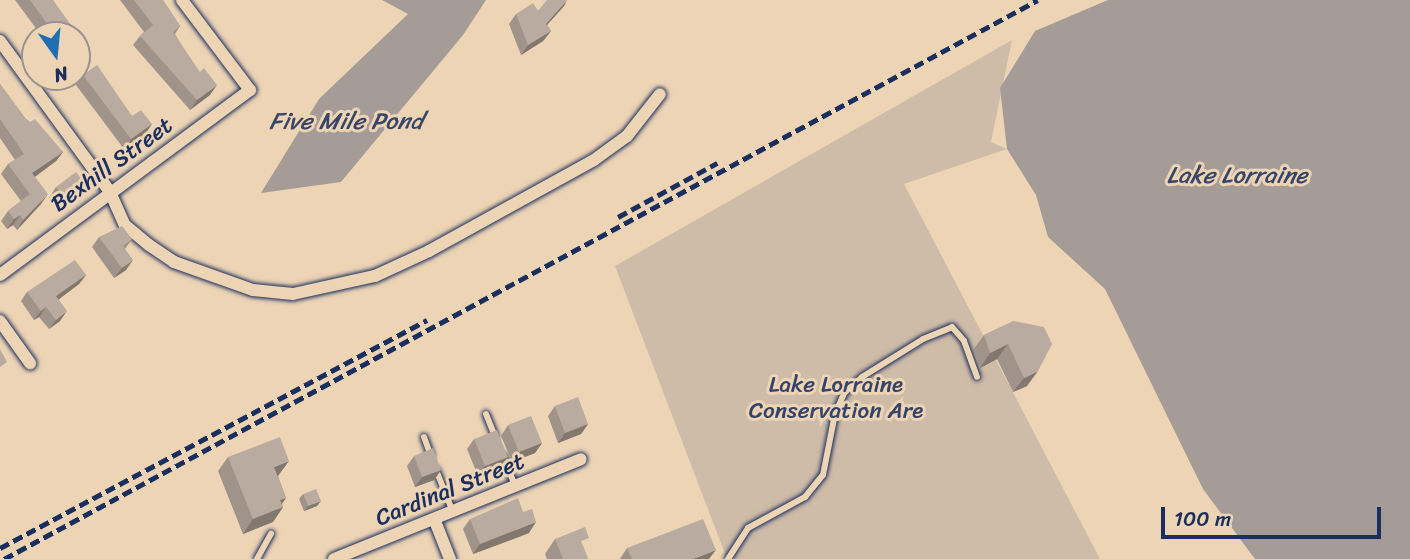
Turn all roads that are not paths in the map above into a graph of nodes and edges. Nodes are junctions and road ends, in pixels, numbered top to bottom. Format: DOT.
graph roads {
  1 [pos="182,0"];
  2 [pos="0,41"];
  3 [pos="660,94"];
  4 [pos="110,192"];
  5 [pos="0,275"];
  6 [pos="0,321"];
  7 [pos="30,363"];
  8 [pos="977,377"];
  9 [pos="486,414"];
  10 [pos="424,437"];
  11 [pos="581,459"];
  12 [pos="515,487"];
  13 [pos="454,513"];
  14 [pos="436,521"];
  15 [pos="271,534"];
  16 [pos="257,559"];
  17 [pos="334,559"];
  18 [pos="450,559"];
  19 [pos="727,559"];
  1 -- 4 [label="street, Bexhill Street"];
  2 -- 4 [label="street"];
  3 -- 4 [label="street"];
  4 -- 5 [label="street, Bexhill Street"];
  6 -- 7 [label="street"];
  8 -- 19 [label="lane"];
  9 -- 12 [label="lane"];
  10 -- 13 [label="lane"];
  11 -- 12 [label="street, Cardinal Street"];
  12 -- 13 [label="street, Cardinal Street"];
  13 -- 14 [label="street, Cardinal Street"];
  14 -- 17 [label="street, Cardinal Street"];
  14 -- 18 [label="street"];
  15 -- 16 [label="lane"];
}
